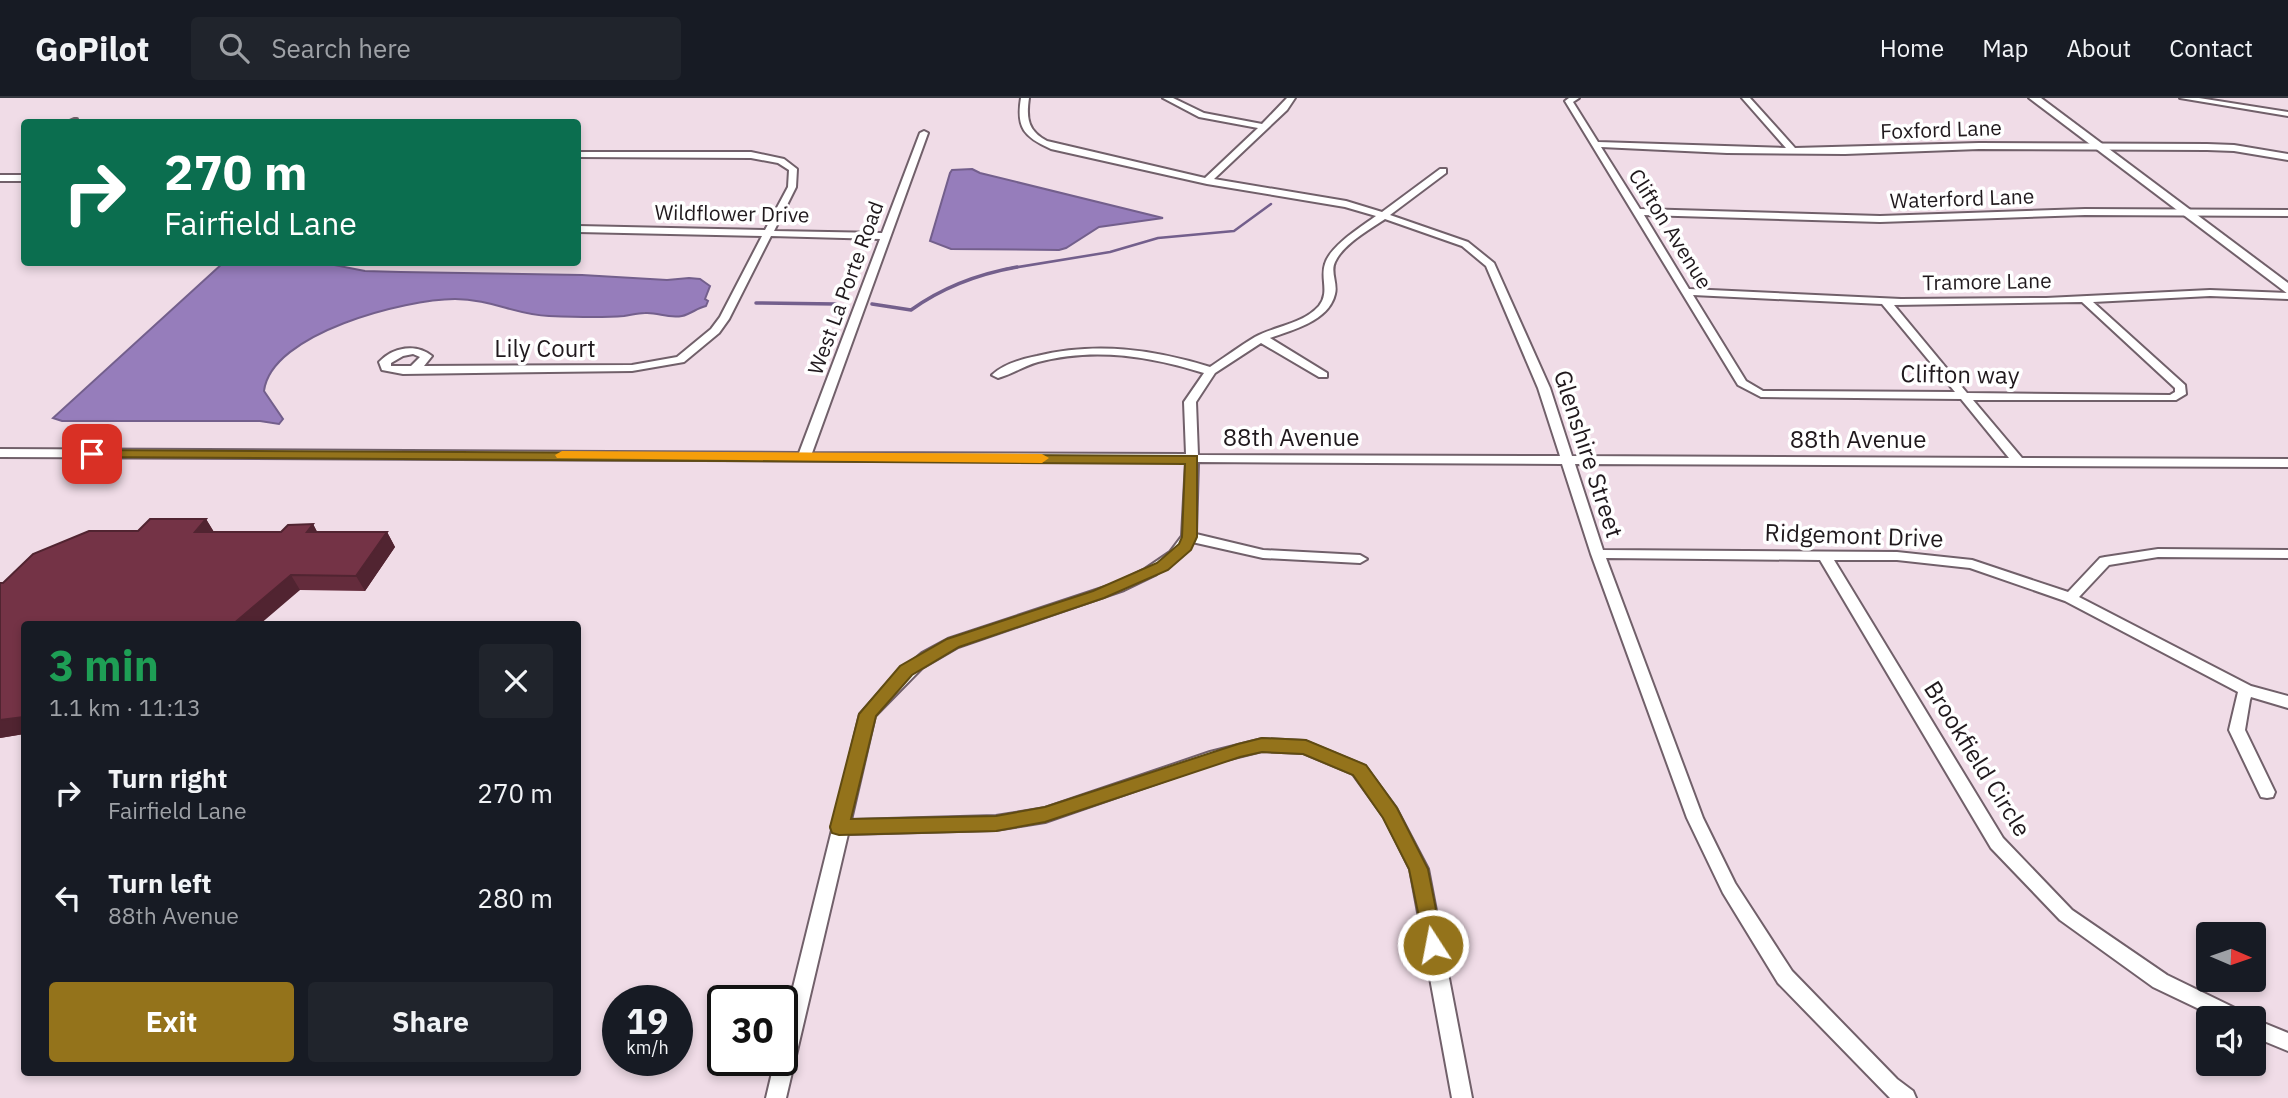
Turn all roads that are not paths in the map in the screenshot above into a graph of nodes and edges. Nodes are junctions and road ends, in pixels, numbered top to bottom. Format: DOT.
graph roads {
  1 [pos="1026,98"];
  2 [pos="1167,98"];
  3 [pos="1291,98"];
  4 [pos="1575,98"];
  5 [pos="1746,98"];
  6 [pos="2034,98"];
  7 [pos="2184,98"];
  8 [pos="2288,114"];
  9 [pos="1264,127"];
  10 [pos="924,133"];
  11 [pos="1595,144"];
  12 [pos="2099,147"];
  13 [pos="1792,150"];
  14 [pos="581,154"];
  15 [pos="2288,157"];
  16 [pos="21,168"];
  17 [pos="1443,171"];
  18 [pos="2,178"];
  19 [pos="21,178"];
  20 [pos="1207,181"];
  21 [pos="1637,212"];
  22 [pos="2186,213"];
  23 [pos="2288,213"];
  24 [pos="1385,215"];
  25 [pos="581,229"];
  26 [pos="767,235"];
  27 [pos="886,236"];
  28 [pos="2288,290"];
  29 [pos="1686,292"];
  30 [pos="2288,296"];
  31 [pos="2085,300"];
  32 [pos="1886,302"];
  33 [pos="1261,338"];
  34 [pos="408,370"];
  35 [pos="1211,370"];
  36 [pos="998,375"];
  37 [pos="1323,375"];
  38 [pos="1742,383"];
  39 [pos="1966,396"];
  40 [pos="0,453"];
  41 [pos="804,457"];
  42 [pos="1192,459"];
  43 [pos="1565,459"];
  44 [pos="2019,462"];
  45 [pos="2288,463"];
  46 [pos="1189,537"];
  47 [pos="1598,554"];
  48 [pos="2288,554"];
  49 [pos="1824,555"];
  50 [pos="1360,559"];
  51 [pos="2070,598"];
  52 [pos="2246,690"];
  53 [pos="2288,702"];
  54 [pos="2267,792"];
  55 [pos="839,827"];
  56 [pos="2211,1006"];
  57 [pos="2266,1033"];
  58 [pos="2288,1042"];
  59 [pos="776,1098"];
  60 [pos="1462,1098"];
  61 [pos="1906,1098"];
  1 -- 20 [label="street, Glenshire Street"];
  2 -- 9 [label="street"];
  3 -- 9 [label="street"];
  4 -- 11 [label="street, Clifton Avenue"];
  5 -- 13 [label="street"];
  6 -- 12 [label="street"];
  7 -- 8 [label="street"];
  9 -- 20 [label="street"];
  10 -- 27 [label="street, West La Porte Road"];
  11 -- 13 [label="street, Foxford Lane"];
  11 -- 21 [label="street, Clifton Avenue"];
  12 -- 13 [label="street, Foxford Lane"];
  12 -- 15 [label="street, Foxford Lane"];
  12 -- 22 [label="street"];
  14 -- 26 [label="street"];
  16 -- 18 [label="street"];
  17 -- 24 [label="street"];
  18 -- 19 [label="street"];
  20 -- 24 [label="street, Glenshire Street"];
  21 -- 22 [label="street, Waterford Lane"];
  21 -- 29 [label="street, Clifton Avenue"];
  22 -- 23 [label="street, Waterford Lane"];
  22 -- 28 [label="street"];
  24 -- 33 [label="street"];
  24 -- 43 [label="street, Glenshire Street"];
  25 -- 26 [label="street, Wildflower Drive"];
  26 -- 27 [label="street, Wildflower Drive"];
  26 -- 34 [label="street, Lily Court"];
  27 -- 41 [label="street, West La Porte Road"];
  29 -- 32 [label="street, Tramore Lane"];
  29 -- 38 [label="street, Clifton Avenue"];
  30 -- 31 [label="street, Tramore Lane"];
  31 -- 32 [label="street, Tramore Lane"];
  31 -- 39 [label="street, Clifton way"];
  32 -- 39 [label="street"];
  33 -- 35 [label="street"];
  33 -- 37 [label="street"];
  35 -- 36 [label="street"];
  35 -- 42 [label="street"];
  38 -- 39 [label="street, Clifton way"];
  39 -- 44 [label="street"];
  40 -- 41 [label="street, 88th Avenue"];
  41 -- 42 [label="street, 88th Avenue"];
  42 -- 43 [label="street, 88th Avenue"];
  42 -- 46 [label="street"];
  43 -- 44 [label="street, 88th Avenue"];
  43 -- 47 [label="street, Glenshire Street"];
  44 -- 45 [label="street, 88th Avenue"];
  46 -- 50 [label="street"];
  46 -- 55 [label="street"];
  47 -- 49 [label="street, Ridgemont Drive"];
  47 -- 61 [label="street, Glenshire Street"];
  48 -- 51 [label="street"];
  49 -- 51 [label="street, Ridgemont Drive"];
  49 -- 56 [label="street, Brookfield Circle"];
  51 -- 52 [label="street, Ridgemont Drive"];
  52 -- 53 [label="street, Ridgemont Drive"];
  52 -- 54 [label="street"];
  55 -- 59 [label="street"];
  55 -- 60 [label="street"];
  57 -- 58 [label="street"];
}
